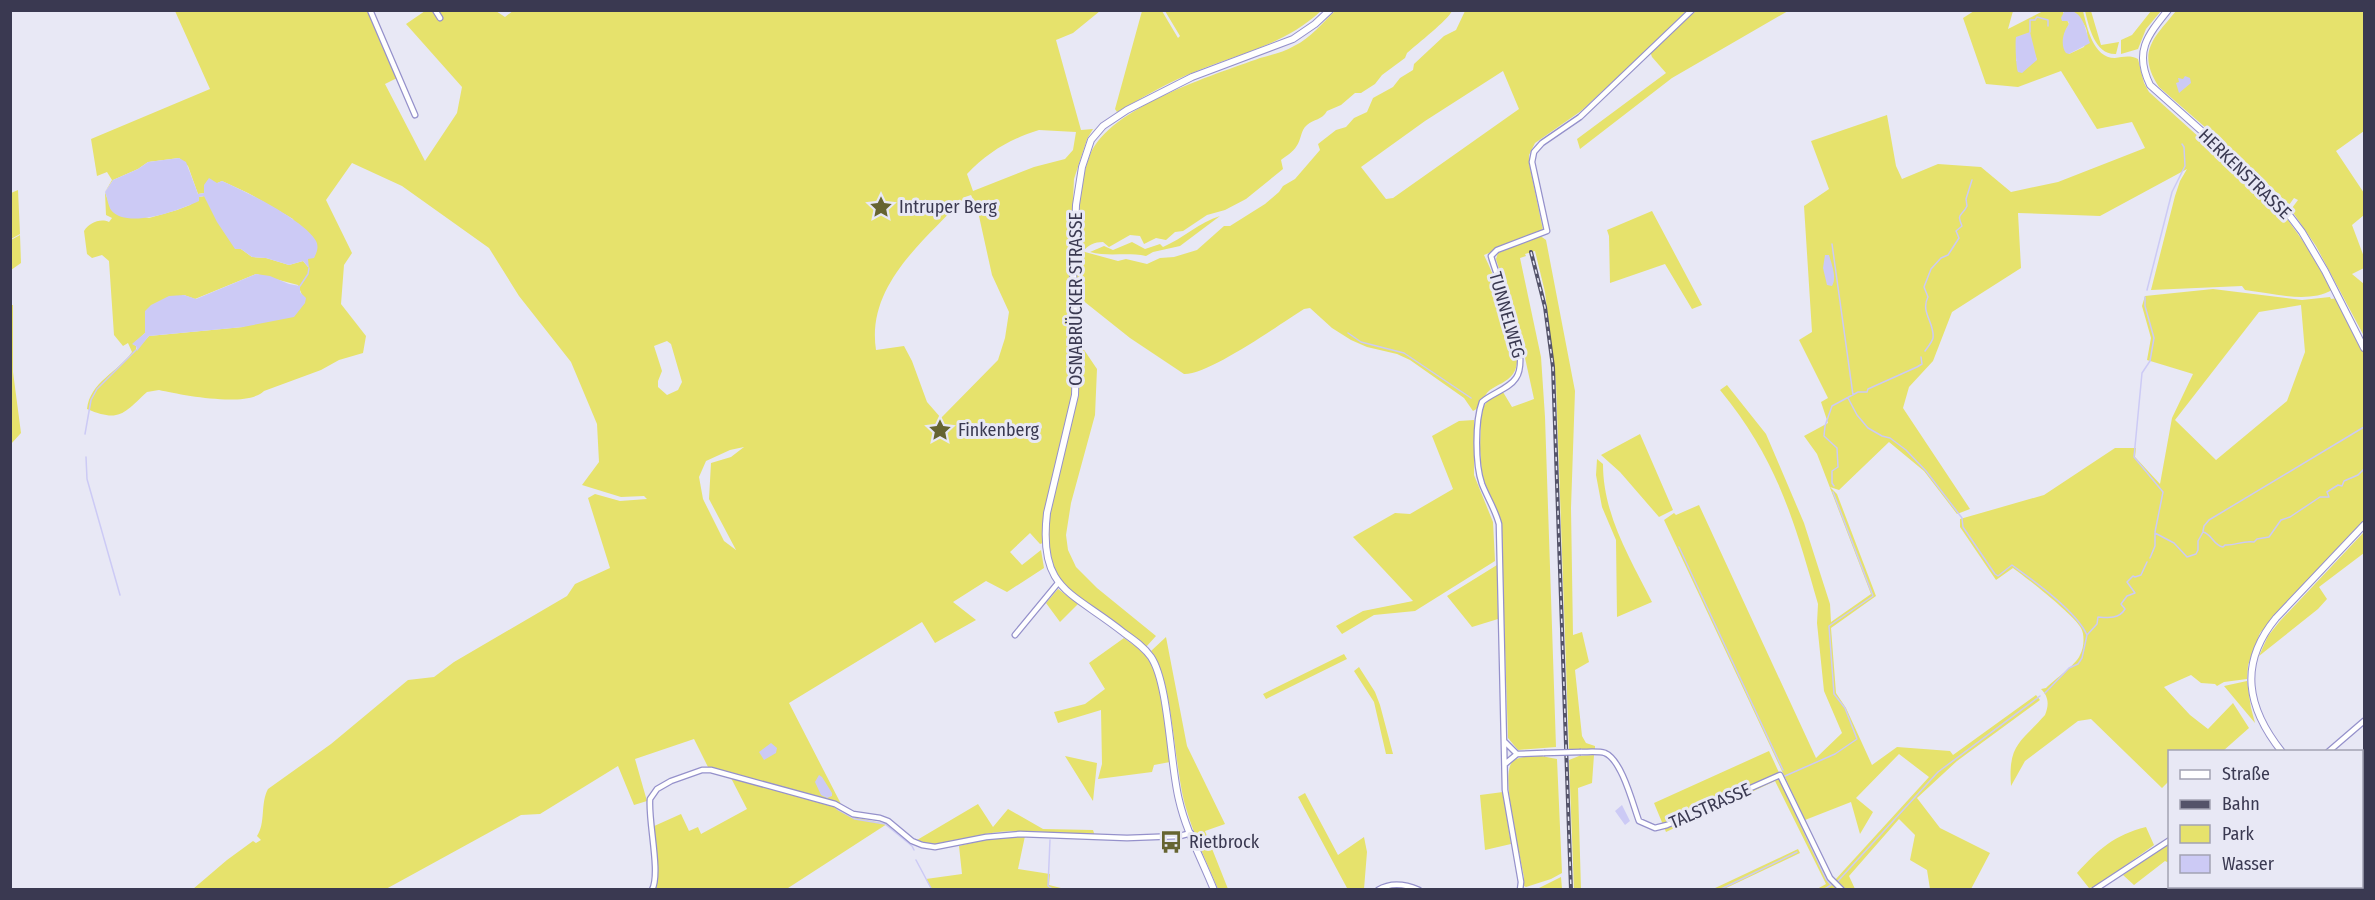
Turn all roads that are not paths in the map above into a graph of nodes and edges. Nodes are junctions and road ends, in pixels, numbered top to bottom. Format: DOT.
graph roads {
  1 [pos="370,10"];
  2 [pos="435,10"];
  3 [pos="1330,10"];
  4 [pos="1692,10"];
  5 [pos="2168,10"];
  6 [pos="440,18"];
  7 [pos="415,115"];
  8 [pos="2364,348"];
  9 [pos="2364,525"];
  10 [pos="1058,583"];
  11 [pos="1015,635"];
  12 [pos="2364,721"];
  13 [pos="1505,742"];
  14 [pos="2281,750"];
  15 [pos="2330,750"];
  16 [pos="1517,754"];
  17 [pos="1505,764"];
  18 [pos="1191,833"];
  19 [pos="2168,841"];
  20 [pos="652,890"];
  21 [pos="1214,890"];
  22 [pos="1378,890"];
  23 [pos="1419,890"];
  24 [pos="1520,890"];
  25 [pos="1842,890"];
  26 [pos="2094,890"];
  1 -- 7 [label="street"];
  2 -- 6 [label="street"];
  3 -- 10 [label="main road, OSNABRÜCKER STRASSE"];
  4 -- 13 [label="street, TUNNELWEG"];
  5 -- 8 [label="main road, HERKENSTRASSE"];
  9 -- 14 [label="main road"];
  10 -- 11 [label="street"];
  10 -- 18 [label="main road"];
  12 -- 15 [label="street"];
  13 -- 16 [label="street"];
  13 -- 17 [label="street"];
  16 -- 17 [label="street"];
  16 -- 25 [label="street, TALSTRASSE, bridge"];
  17 -- 24 [label="street"];
  18 -- 20 [label="street"];
  18 -- 21 [label="main road"];
  19 -- 26 [label="street"];
  22 -- 23 [label="street"];
}
